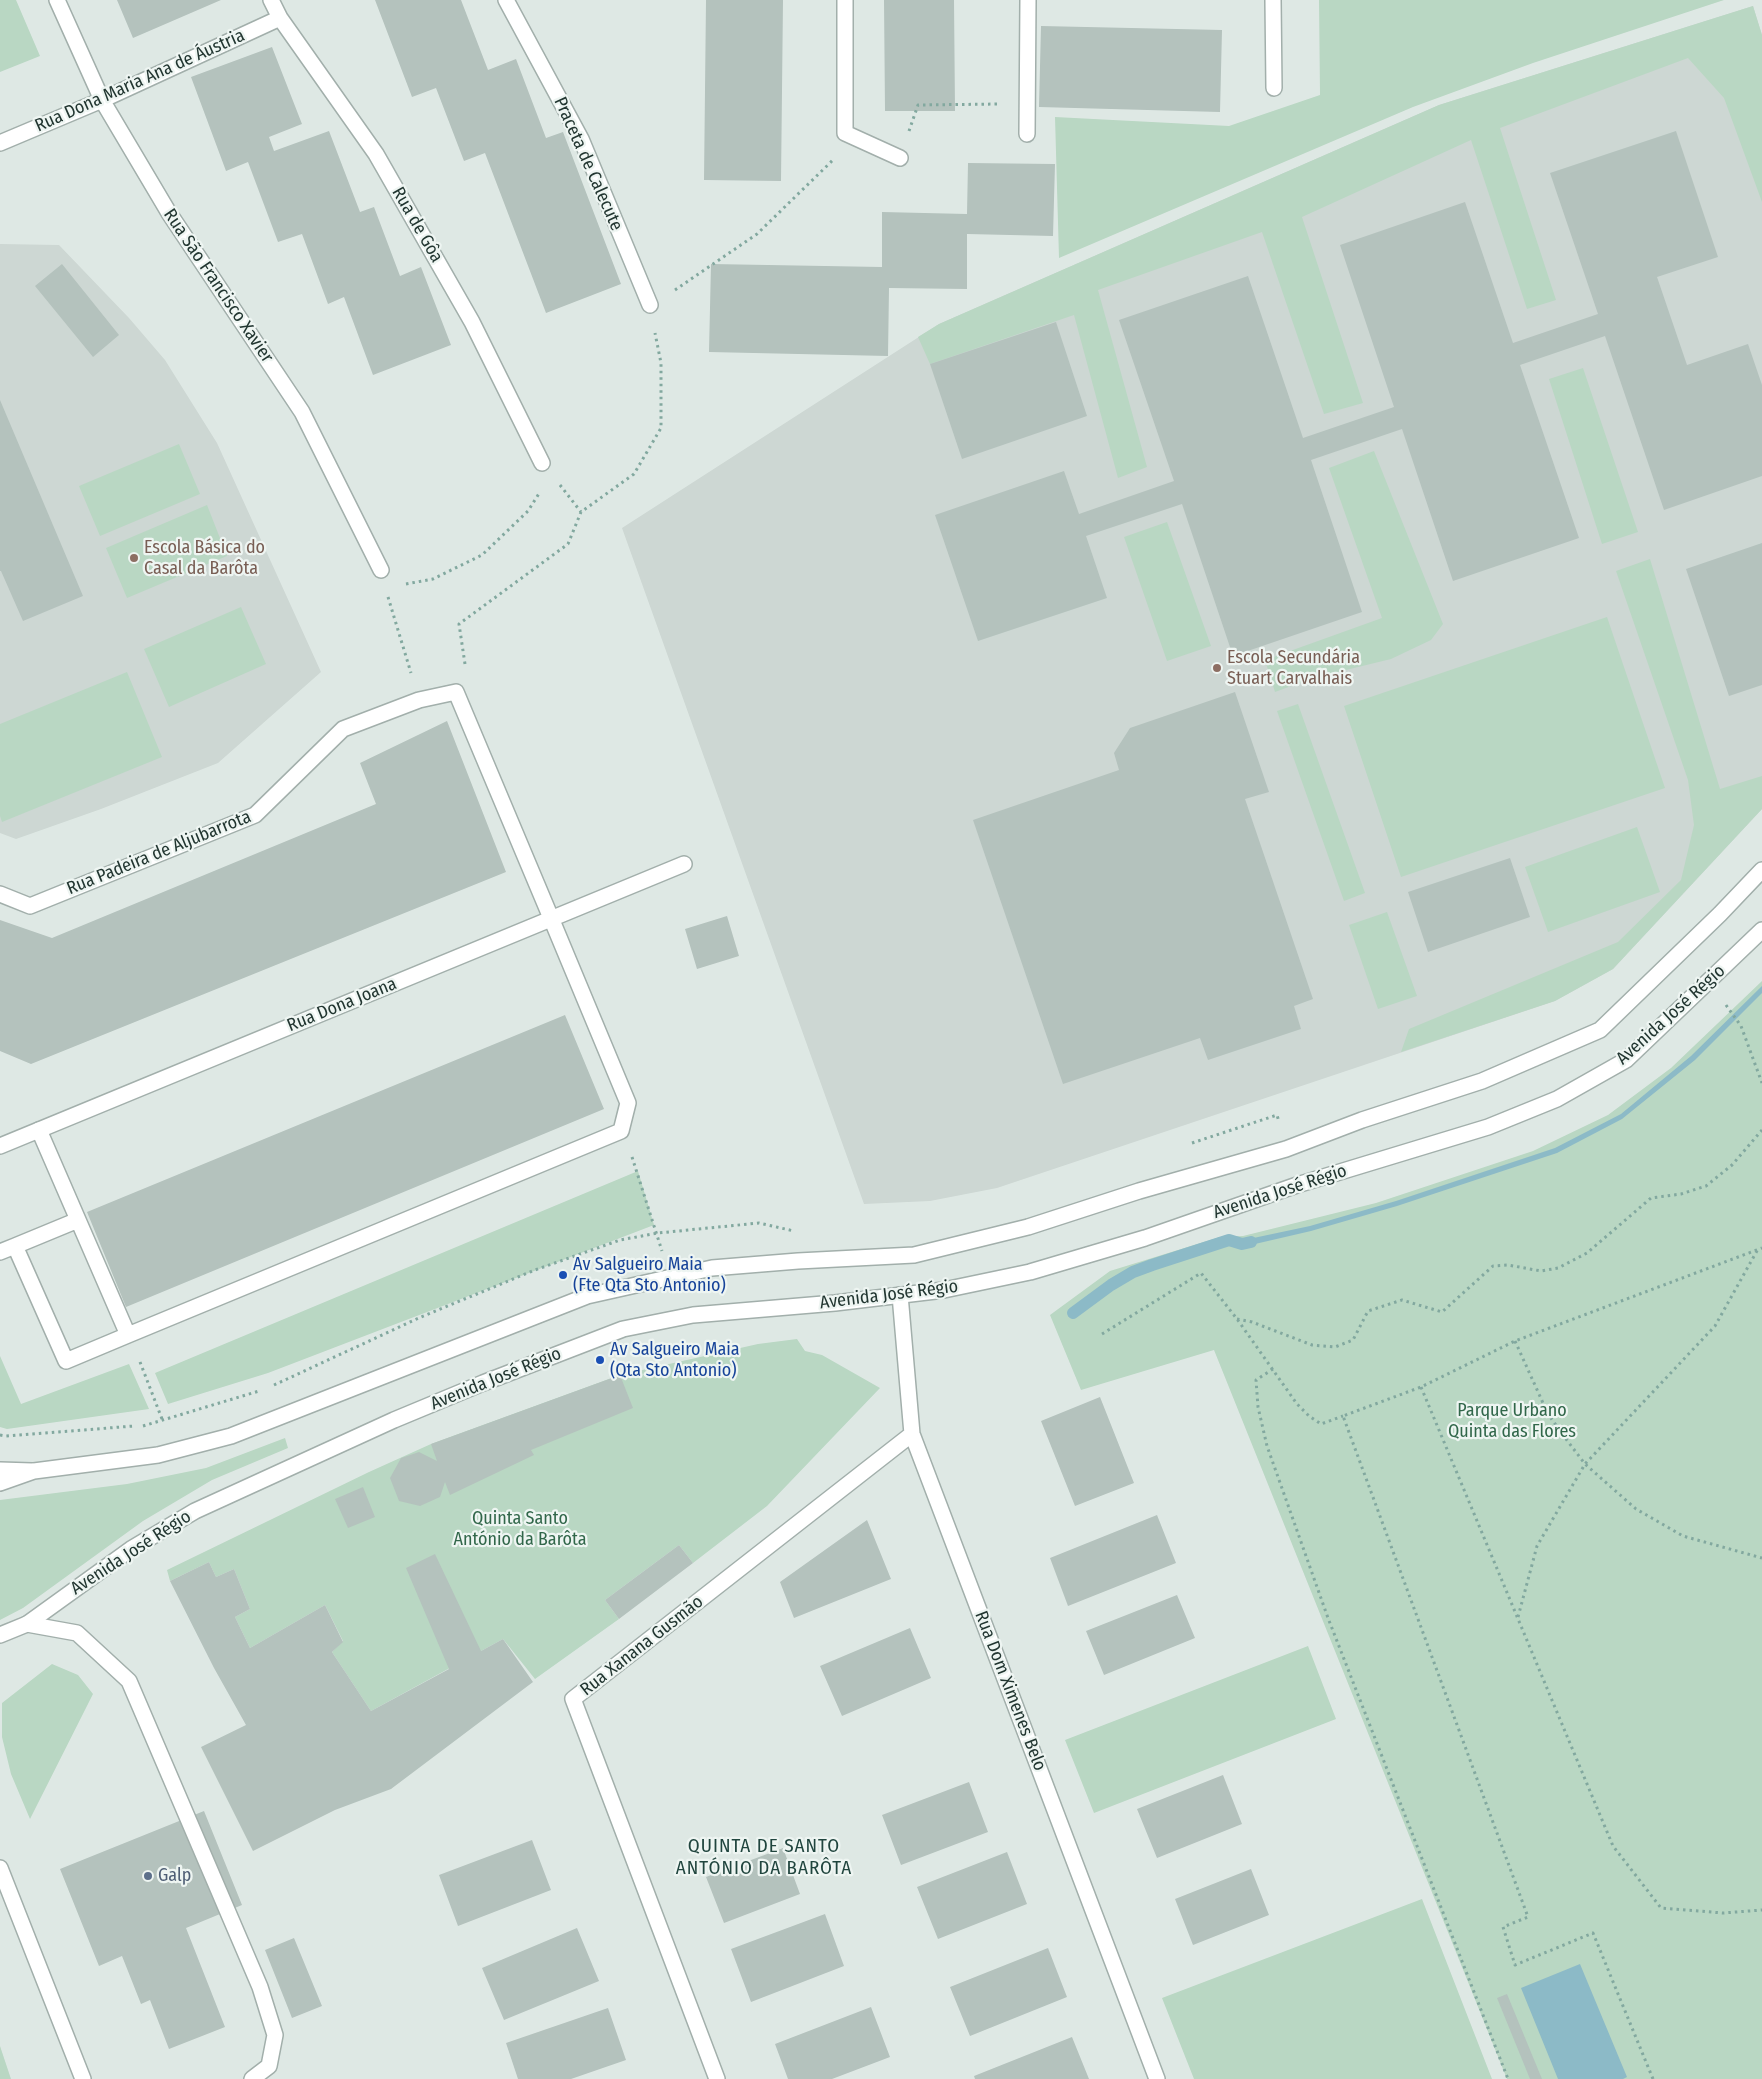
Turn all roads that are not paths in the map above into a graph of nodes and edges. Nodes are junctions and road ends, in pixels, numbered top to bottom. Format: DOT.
graph roads {
  1 [pos="58,0"];
  2 [pos="271,0"];
  3 [pos="506,0"];
  4 [pos="845,0"];
  5 [pos="1028,0"];
  6 [pos="1274,0"];
  7 [pos="280,18"];
  8 [pos="1274,88"];
  9 [pos="102,100"];
  10 [pos="1027,134"];
  11 [pos="0,143"];
  12 [pos="900,158"];
  13 [pos="650,305"];
  14 [pos="542,463"];
  15 [pos="381,570"];
  16 [pos="684,864"];
  17 [pos="1762,870"];
  18 [pos="0,894"];
  19 [pos="551,918"];
  20 [pos="1762,930"];
  21 [pos="39,1130"];
  22 [pos="0,1146"];
  23 [pos="78,1220"];
  24 [pos="14,1246"];
  25 [pos="0,1252"];
  26 [pos="900,1295"];
  27 [pos="128,1335"];
  28 [pos="912,1434"];
  29 [pos="0,1470"];
  30 [pos="34,1471"];
  31 [pos="0,1483"];
  32 [pos="27,1624"];
  33 [pos="0,1635"];
  34 [pos="0,1868"];
  35 [pos="83,2079"];
  36 [pos="252,2079"];
  37 [pos="717,2079"];
  38 [pos="1156,2079"];
  1 -- 9 [label="street, Rua São Francisco Xavier"];
  2 -- 7 [label="street, Rua de Gôa"];
  3 -- 13 [label="street, Praceta de Calecute"];
  4 -- 12 [label="street"];
  5 -- 10 [label="street"];
  6 -- 8 [label="street"];
  7 -- 9 [label="street, Rua Dona Maria Ana de Áustria"];
  7 -- 14 [label="street, Rua de Gôa"];
  9 -- 11 [label="street, Rua Dona Maria Ana de Áustria"];
  9 -- 15 [label="street, Rua São Francisco Xavier"];
  16 -- 19 [label="street, Rua Dona Joana"];
  17 -- 30 [label="street, Avenida José Régio"];
  18 -- 19 [label="street, Rua Padeira de Aljubarrota"];
  19 -- 21 [label="street, Rua Dona Joana"];
  19 -- 27 [label="street"];
  20 -- 26 [label="street, Avenida José Régio"];
  21 -- 22 [label="street, Rua Dona Joana"];
  21 -- 23 [label="street"];
  23 -- 24 [label="street"];
  23 -- 27 [label="street"];
  24 -- 25 [label="street"];
  24 -- 27 [label="street"];
  26 -- 28 [label="street, Rua Dom Ximenes Belo"];
  26 -- 32 [label="street, Avenida José Régio"];
  28 -- 37 [label="street, Rua Xanana Gusmão"];
  28 -- 38 [label="street, Rua Dom Ximenes Belo"];
  29 -- 30 [label="street"];
  30 -- 31 [label="street, Avenida José Régio"];
  32 -- 33 [label="street, Avenida José Régio"];
  32 -- 36 [label="street"];
  34 -- 35 [label="street"];
}
